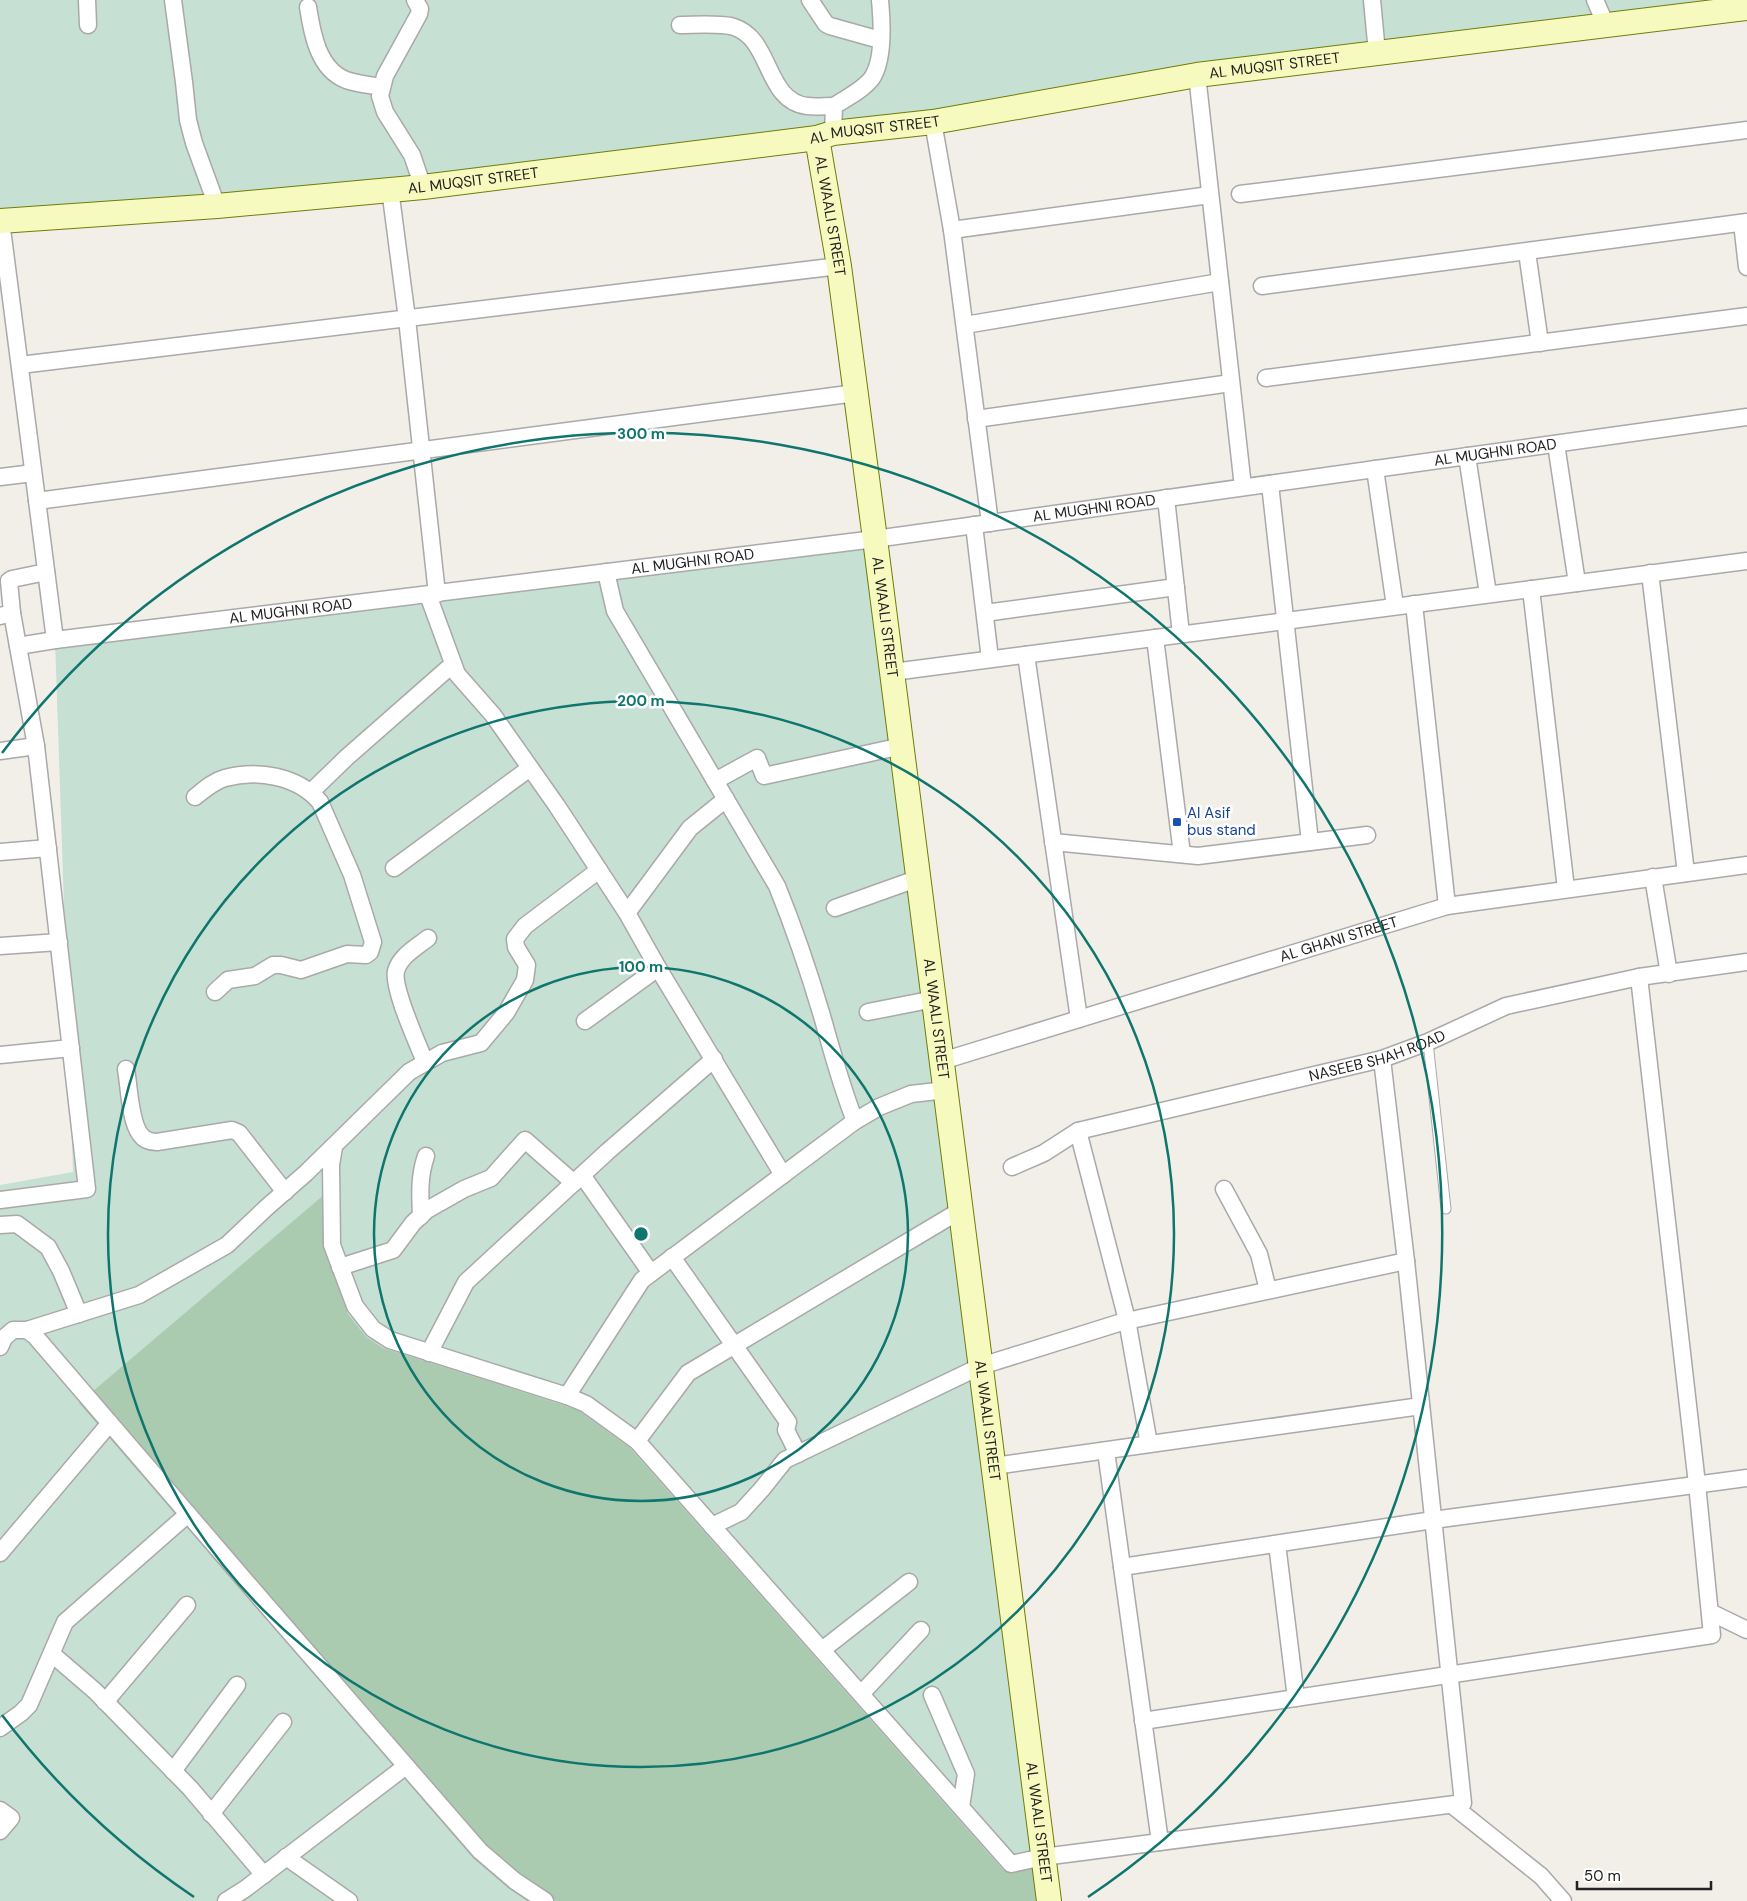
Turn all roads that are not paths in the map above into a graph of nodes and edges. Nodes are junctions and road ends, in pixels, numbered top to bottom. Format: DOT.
graph roads {
  1 [pos="87,0"];
  2 [pos="172,0"];
  3 [pos="415,0"];
  4 [pos="810,0"];
  5 [pos="880,0"];
  6 [pos="1372,0"];
  7 [pos="1595,0"];
  8 [pos="308,7"];
  9 [pos="1747,8"];
  10 [pos="88,25"];
  11 [pos="680,25"];
  12 [pos="1606,26"];
  13 [pos="880,40"];
  14 [pos="1377,53"];
  15 [pos="1197,75"];
  16 [pos="381,87"];
  17 [pos="834,106"];
  18 [pos="933,122"];
  19 [pos="1747,130"];
  20 [pos="825,135"];
  21 [pos="423,187"];
  22 [pos="390,189"];
  23 [pos="1240,194"];
  24 [pos="1210,195"];
  25 [pos="217,206"];
  26 [pos="1,221"];
  27 [pos="1745,222"];
  28 [pos="952,230"];
  29 [pos="1527,252"];
  30 [pos="839,266"];
  31 [pos="1747,267"];
  32 [pos="1220,282"];
  33 [pos="1262,286"];
  34 [pos="1747,316"];
  35 [pos="407,319"];
  36 [pos="965,325"];
  37 [pos="1540,343"];
  38 [pos="20,365"];
  39 [pos="1266,378"];
  40 [pos="1231,384"];
  41 [pos="856,393"];
  42 [pos="1747,417"];
  43 [pos="976,419"];
  44 [pos="1556,444"];
  45 [pos="421,450"];
  46 [pos="1466,456"];
  47 [pos="1374,469"];
  48 [pos="33,473"];
  49 [pos="0,477"];
  50 [pos="1270,484"];
  51 [pos="1243,487"];
  52 [pos="1166,498"];
  53 [pos="37,501"];
  54 [pos="982,524"];
  55 [pos="876,538"];
  56 [pos="1747,561"];
  57 [pos="46,572"];
  58 [pos="606,572"];
  59 [pos="1650,573"];
  60 [pos="1577,583"];
  61 [pos="1176,587"];
  62 [pos="1531,589"];
  63 [pos="432,594"];
  64 [pos="1488,594"];
  65 [pos="1414,604"];
  66 [pos="1395,606"];
  67 [pos="985,613"];
  68 [pos="6,615"];
  69 [pos="1285,621"];
  70 [pos="1181,634"];
  71 [pos="1154,638"];
  72 [pos="55,640"];
  73 [pos="18,646"];
  74 [pos="1026,655"];
  75 [pos="990,659"];
  76 [pos="453,664"];
  77 [pos="892,672"];
  78 [pos="36,746"];
  79 [pos="902,746"];
  80 [pos="0,751"];
  81 [pos="530,768"];
  82 [pos="716,782"];
  83 [pos="311,792"];
  84 [pos="195,796"];
  85 [pos="726,800"];
  86 [pos="1367,836"];
  87 [pos="1053,842"];
  88 [pos="1310,842"];
  89 [pos="48,848"];
  90 [pos="0,852"];
  91 [pos="1182,854"];
  92 [pos="1747,865"];
  93 [pos="394,868"];
  94 [pos="600,870"];
  95 [pos="1686,873"];
  96 [pos="1653,877"];
  97 [pos="919,878"];
  98 [pos="1566,889"];
  99 [pos="1447,906"];
  100 [pos="835,908"];
  101 [pos="628,912"];
  102 [pos="428,938"];
  103 [pos="59,942"];
  104 [pos="0,946"];
  105 [pos="1747,962"];
  106 [pos="658,968"];
  107 [pos="1669,974"];
  108 [pos="1639,977"];
  109 [pos="215,992"];
  110 [pos="934,999"];
  111 [pos="868,1012"];
  112 [pos="1079,1019"];
  113 [pos="584,1021"];
  114 [pos="1428,1042"];
  115 [pos="71,1048"];
  116 [pos="0,1055"];
  117 [pos="714,1059"];
  118 [pos="1382,1059"];
  119 [pos="942,1061"];
  120 [pos="425,1062"];
  121 [pos="126,1069"];
  122 [pos="946,1090"];
  123 [pos="855,1121"];
  124 [pos="1078,1131"];
  125 [pos="334,1147"];
  126 [pos="426,1156"];
  127 [pos="1012,1167"];
  128 [pos="783,1175"];
  129 [pos="578,1179"];
  130 [pos="1224,1189"];
  131 [pos="285,1192"];
  132 [pos="0,1200"];
  133 [pos="1446,1209"];
  134 [pos="961,1210"];
  135 [pos="420,1216"];
  136 [pos="0,1224"];
  137 [pos="672,1258"];
  138 [pos="1406,1261"];
  139 [pos="340,1266"];
  140 [pos="651,1273"];
  141 [pos="1268,1290"];
  142 [pos="79,1314"];
  143 [pos="1127,1320"];
  144 [pos="27,1330"];
  145 [pos="733,1346"];
  146 [pos="0,1347"];
  147 [pos="429,1353"];
  148 [pos="981,1366"];
  149 [pos="567,1396"];
  150 [pos="1421,1406"];
  151 [pos="110,1422"];
  152 [pos="637,1441"];
  153 [pos="1149,1444"];
  154 [pos="1106,1451"];
  155 [pos="798,1454"];
  156 [pos="994,1466"];
  157 [pos="1747,1478"];
  158 [pos="1698,1484"];
  159 [pos="188,1514"];
  160 [pos="1433,1520"];
  161 [pos="712,1526"];
  162 [pos="1278,1544"];
  163 [pos="0,1552"];
  164 [pos="1122,1567"];
  165 [pos="909,1582"];
  166 [pos="187,1605"];
  167 [pos="1710,1612"];
  168 [pos="921,1630"];
  169 [pos="1747,1630"];
  170 [pos="822,1650"];
  171 [pos="52,1654"];
  172 [pos="1449,1675"];
  173 [pos="237,1685"];
  174 [pos="861,1694"];
  175 [pos="932,1695"];
  176 [pos="1296,1698"];
  177 [pos="105,1702"];
  178 [pos="1143,1721"];
  179 [pos="283,1722"];
  180 [pos="0,1728"];
  181 [pos="406,1766"];
  182 [pos="173,1772"];
  183 [pos="1452,1805"];
  184 [pos="960,1807"];
  185 [pos="0,1810"];
  186 [pos="211,1814"];
  187 [pos="0,1831"];
  188 [pos="1160,1842"];
  189 [pos="286,1857"];
  190 [pos="1043,1857"];
  191 [pos="264,1875"];
  192 [pos="226,1901"];
  193 [pos="349,1901"];
  194 [pos="545,1901"];
  195 [pos="1049,1901"];
  196 [pos="1563,1901"];
  1 -- 10 [label="street"];
  2 -- 25 [label="street"];
  3 -- 16 [label="street"];
  4 -- 13 [label="street"];
  5 -- 13 [label="street"];
  6 -- 14 [label="street"];
  7 -- 12 [label="street"];
  8 -- 16 [label="street"];
  9 -- 12 [label="street, AL MUQSIT STREET"];
  11 -- 17 [label="street"];
  12 -- 14 [label="street, AL MUQSIT STREET"];
  13 -- 17 [label="street"];
  14 -- 15 [label="street, AL MUQSIT STREET"];
  15 -- 18 [label="street, AL MUQSIT STREET"];
  15 -- 24 [label="street"];
  16 -- 21 [label="street"];
  17 -- 20 [label="street"];
  18 -- 20 [label="street, AL MUQSIT STREET"];
  18 -- 28 [label="street"];
  19 -- 23 [label="street"];
  20 -- 21 [label="street, AL MUQSIT STREET"];
  20 -- 30 [label="street, AL WAALI STREET"];
  21 -- 22 [label="street, AL MUQSIT STREET"];
  22 -- 25 [label="street, AL MUQSIT STREET"];
  22 -- 35 [label="street"];
  24 -- 28 [label="street"];
  24 -- 32 [label="street"];
  25 -- 26 [label="street, AL MUQSIT STREET"];
  26 -- 38 [label="street"];
  27 -- 29 [label="street"];
  27 -- 31 [label="street"];
  28 -- 36 [label="street"];
  29 -- 33 [label="street"];
  29 -- 37 [label="street"];
  30 -- 35 [label="street"];
  30 -- 41 [label="street, AL WAALI STREET"];
  32 -- 36 [label="street"];
  32 -- 40 [label="street"];
  34 -- 37 [label="street"];
  35 -- 38 [label="street"];
  35 -- 45 [label="street"];
  36 -- 43 [label="street"];
  37 -- 39 [label="street"];
  38 -- 48 [label="street"];
  40 -- 43 [label="street"];
  40 -- 51 [label="street"];
  41 -- 45 [label="street"];
  41 -- 55 [label="street, AL WAALI STREET"];
  42 -- 44 [label="street, AL MUGHNI ROAD"];
  43 -- 54 [label="street"];
  44 -- 46 [label="street, AL MUGHNI ROAD"];
  44 -- 60 [label="street"];
  45 -- 53 [label="street"];
  45 -- 63 [label="street"];
  46 -- 47 [label="street, AL MUGHNI ROAD"];
  46 -- 64 [label="street"];
  47 -- 50 [label="street, AL MUGHNI ROAD"];
  47 -- 66 [label="street"];
  48 -- 49 [label="street"];
  48 -- 53 [label="street"];
  50 -- 51 [label="street, AL MUGHNI ROAD"];
  50 -- 69 [label="street"];
  51 -- 52 [label="street, AL MUGHNI ROAD"];
  52 -- 54 [label="street, AL MUGHNI ROAD"];
  52 -- 61 [label="street"];
  53 -- 57 [label="street"];
  54 -- 55 [label="street, AL MUGHNI ROAD"];
  54 -- 67 [label="street"];
  55 -- 58 [label="street, AL MUGHNI ROAD"];
  55 -- 77 [label="street, AL WAALI STREET"];
  56 -- 59 [label="street"];
  57 -- 68 [label="street"];
  57 -- 72 [label="street"];
  58 -- 63 [label="street, AL MUGHNI ROAD"];
  58 -- 82 [label="street"];
  59 -- 60 [label="street"];
  59 -- 95 [label="street"];
  60 -- 62 [label="street"];
  61 -- 67 [label="street"];
  61 -- 70 [label="street"];
  62 -- 64 [label="street"];
  62 -- 98 [label="street"];
  63 -- 72 [label="street, AL MUGHNI ROAD"];
  63 -- 76 [label="street"];
  64 -- 65 [label="street"];
  65 -- 66 [label="street"];
  65 -- 99 [label="street"];
  66 -- 69 [label="street"];
  67 -- 75 [label="street"];
  68 -- 73 [label="street"];
  69 -- 70 [label="street"];
  69 -- 88 [label="street"];
  70 -- 71 [label="street"];
  71 -- 74 [label="street"];
  71 -- 91 [label="street"];
  72 -- 73 [label="street, AL MUGHNI ROAD"];
  73 -- 78 [label="street"];
  74 -- 75 [label="street"];
  74 -- 87 [label="street"];
  75 -- 77 [label="street"];
  76 -- 81 [label="street"];
  76 -- 83 [label="street"];
  77 -- 79 [label="street, AL WAALI STREET"];
  78 -- 80 [label="street"];
  78 -- 89 [label="street"];
  79 -- 82 [label="street"];
  79 -- 97 [label="street, AL WAALI STREET"];
  81 -- 93 [label="street"];
  81 -- 94 [label="street"];
  82 -- 85 [label="street"];
  83 -- 84 [label="street"];
  83 -- 109 [label="street"];
  85 -- 101 [label="street"];
  85 -- 123 [label="street"];
  86 -- 88 [label="street"];
  87 -- 91 [label="street"];
  87 -- 112 [label="street"];
  88 -- 91 [label="street"];
  89 -- 90 [label="street"];
  89 -- 103 [label="street"];
  92 -- 95 [label="street, AL GHANI STREET"];
  94 -- 101 [label="street"];
  94 -- 120 [label="street"];
  95 -- 96 [label="street, AL GHANI STREET"];
  96 -- 98 [label="street, AL GHANI STREET"];
  96 -- 107 [label="street"];
  97 -- 100 [label="street"];
  97 -- 110 [label="street, AL WAALI STREET"];
  98 -- 99 [label="street, AL GHANI STREET"];
  99 -- 112 [label="street, AL GHANI STREET"];
  101 -- 106 [label="street"];
  102 -- 120 [label="street"];
  103 -- 104 [label="street"];
  103 -- 115 [label="street"];
  105 -- 107 [label="street, NASEEB SHAH ROAD"];
  106 -- 113 [label="street"];
  106 -- 117 [label="street"];
  107 -- 108 [label="street, NASEEB SHAH ROAD"];
  108 -- 114 [label="street, NASEEB SHAH ROAD"];
  108 -- 158 [label="street"];
  110 -- 111 [label="street"];
  110 -- 119 [label="street, AL WAALI STREET"];
  112 -- 119 [label="street, AL GHANI STREET"];
  114 -- 118 [label="street, NASEEB SHAH ROAD"];
  114 -- 133 [label="lane"];
  115 -- 116 [label="street"];
  115 -- 132 [label="street"];
  117 -- 128 [label="street"];
  117 -- 129 [label="street"];
  118 -- 124 [label="street, NASEEB SHAH ROAD"];
  118 -- 138 [label="street"];
  119 -- 122 [label="street, AL WAALI STREET"];
  120 -- 125 [label="street"];
  121 -- 131 [label="street"];
  122 -- 123 [label="street"];
  122 -- 134 [label="street, AL WAALI STREET"];
  123 -- 128 [label="street"];
  124 -- 127 [label="street, NASEEB SHAH ROAD"];
  124 -- 143 [label="street"];
  125 -- 131 [label="street"];
  125 -- 139 [label="street"];
  126 -- 135 [label="street"];
  128 -- 137 [label="street"];
  129 -- 135 [label="street"];
  129 -- 140 [label="street"];
  129 -- 147 [label="street"];
  130 -- 141 [label="street"];
  131 -- 142 [label="street"];
  134 -- 145 [label="street"];
  134 -- 148 [label="street, AL WAALI STREET"];
  135 -- 139 [label="street"];
  136 -- 142 [label="street"];
  137 -- 140 [label="street"];
  137 -- 145 [label="street"];
  138 -- 141 [label="street"];
  138 -- 150 [label="street"];
  139 -- 147 [label="street"];
  140 -- 149 [label="street"];
  141 -- 143 [label="street"];
  142 -- 144 [label="street"];
  143 -- 148 [label="street"];
  143 -- 153 [label="street"];
  144 -- 146 [label="street"];
  144 -- 151 [label="street"];
  145 -- 152 [label="street"];
  145 -- 155 [label="street"];
  147 -- 149 [label="street"];
  148 -- 155 [label="street"];
  148 -- 156 [label="street, AL WAALI STREET"];
  149 -- 152 [label="street"];
  150 -- 153 [label="street"];
  150 -- 160 [label="street"];
  151 -- 159 [label="street"];
  151 -- 163 [label="street"];
  152 -- 161 [label="street"];
  153 -- 154 [label="street"];
  154 -- 156 [label="street"];
  154 -- 164 [label="street"];
  155 -- 161 [label="street"];
  156 -- 190 [label="street, AL WAALI STREET"];
  157 -- 158 [label="street"];
  158 -- 160 [label="street"];
  158 -- 167 [label="street"];
  159 -- 171 [label="street"];
  159 -- 181 [label="street"];
  160 -- 162 [label="street"];
  160 -- 172 [label="street"];
  161 -- 170 [label="street"];
  162 -- 164 [label="street"];
  162 -- 176 [label="street"];
  164 -- 178 [label="street"];
  165 -- 170 [label="street"];
  166 -- 177 [label="street"];
  167 -- 169 [label="street"];
  167 -- 172 [label="street"];
  168 -- 174 [label="street"];
  170 -- 174 [label="street"];
  171 -- 177 [label="street"];
  171 -- 180 [label="street"];
  172 -- 176 [label="street"];
  172 -- 183 [label="street"];
  173 -- 182 [label="street"];
  174 -- 184 [label="street"];
  175 -- 184 [label="street"];
  176 -- 178 [label="street"];
  177 -- 182 [label="street"];
  178 -- 188 [label="street"];
  179 -- 186 [label="street"];
  181 -- 189 [label="street"];
  181 -- 194 [label="street"];
  182 -- 186 [label="street"];
  183 -- 188 [label="street"];
  183 -- 196 [label="street"];
  184 -- 190 [label="street"];
  185 -- 187 [label="street"];
  186 -- 191 [label="street"];
  188 -- 190 [label="street"];
  189 -- 191 [label="street"];
  189 -- 193 [label="street"];
  190 -- 195 [label="street, AL WAALI STREET"];
  191 -- 192 [label="street"];
}
